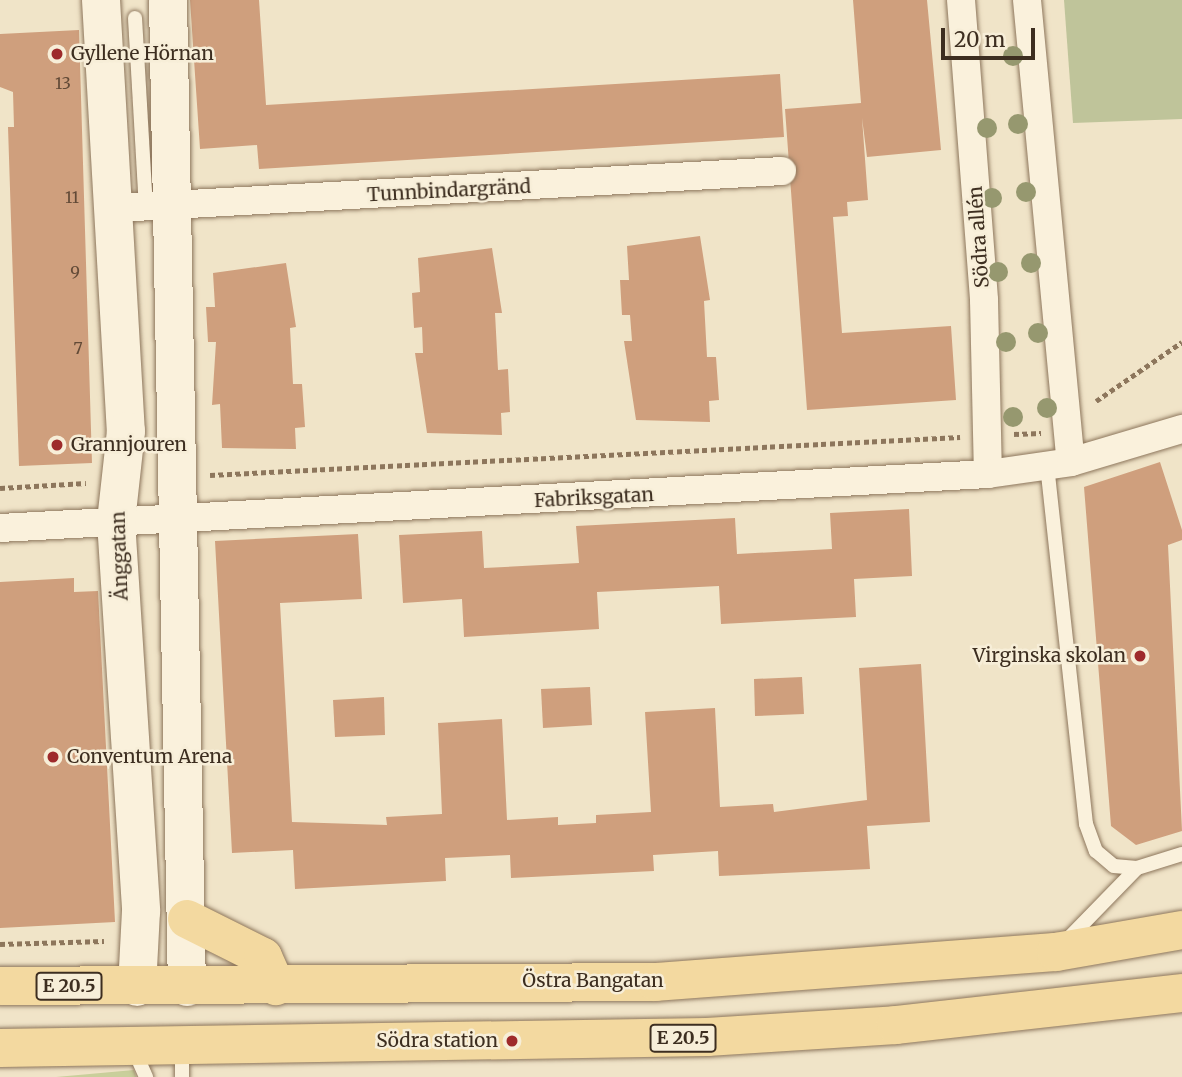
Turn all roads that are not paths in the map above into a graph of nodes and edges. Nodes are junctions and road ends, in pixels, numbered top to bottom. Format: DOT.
graph roads {
  1 [pos="101,0"];
  2 [pos="167,0"];
  3 [pos="961,0"];
  4 [pos="1027,0"];
  5 [pos="135,18"];
  6 [pos="782,171"];
  7 [pos="146,206"];
  8 [pos="1182,429"];
  9 [pos="1059,464"];
  10 [pos="988,474"];
  11 [pos="175,517"];
  12 [pos="116,521"];
  13 [pos="0,527"];
  14 [pos="1182,854"];
  15 [pos="1137,869"];
  16 [pos="187,919"];
  17 [pos="1182,930"];
  18 [pos="1056,952"];
  19 [pos="0,986"];
  20 [pos="276,986"];
  21 [pos="137,987"];
  22 [pos="187,988"];
  23 [pos="1182,993"];
  24 [pos="0,1048"];
  25 [pos="139,1061"];
  26 [pos="182,1061"];
  1 -- 7 [label="street, Änggatan"];
  2 -- 7 [label="street, Änggatan"];
  3 -- 10 [label="street, Södra allén"];
  4 -- 9 [label="street"];
  5 -- 7 [label="lane"];
  6 -- 7 [label="street, Tunnbindargränd"];
  7 -- 11 [label="street, Änggatan"];
  7 -- 12 [label="street, Änggatan"];
  8 -- 9 [label="street, Fabriksgatan"];
  9 -- 10 [label="street, Fabriksgatan"];
  9 -- 15 [label="lane"];
  10 -- 11 [label="street, Fabriksgatan"];
  11 -- 12 [label="street, Fabriksgatan"];
  11 -- 16 [label="street, Änggatan"];
  12 -- 13 [label="street, Fabriksgatan"];
  12 -- 21 [label="street, Änggatan"];
  14 -- 15 [label="lane"];
  15 -- 18 [label="lane"];
  16 -- 20 [label="main road"];
  16 -- 22 [label="street, Änggatan"];
  17 -- 18 [label="main road, Östra Bangatan / E 20.5"];
  18 -- 20 [label="main road, Östra Bangatan / E 20.5"];
  19 -- 21 [label="main road, Östra Bangatan / E 20.5"];
  20 -- 22 [label="main road, Östra Bangatan / E 20.5"];
  21 -- 22 [label="main road, Östra Bangatan / E 20.5"];
  21 -- 25 [label="main road"];
  22 -- 26 [label="main road"];
  23 -- 26 [label="main road, E 20.5"];
  24 -- 25 [label="main road, E 20.5"];
  25 -- 26 [label="main road, E 20.5"];
}
